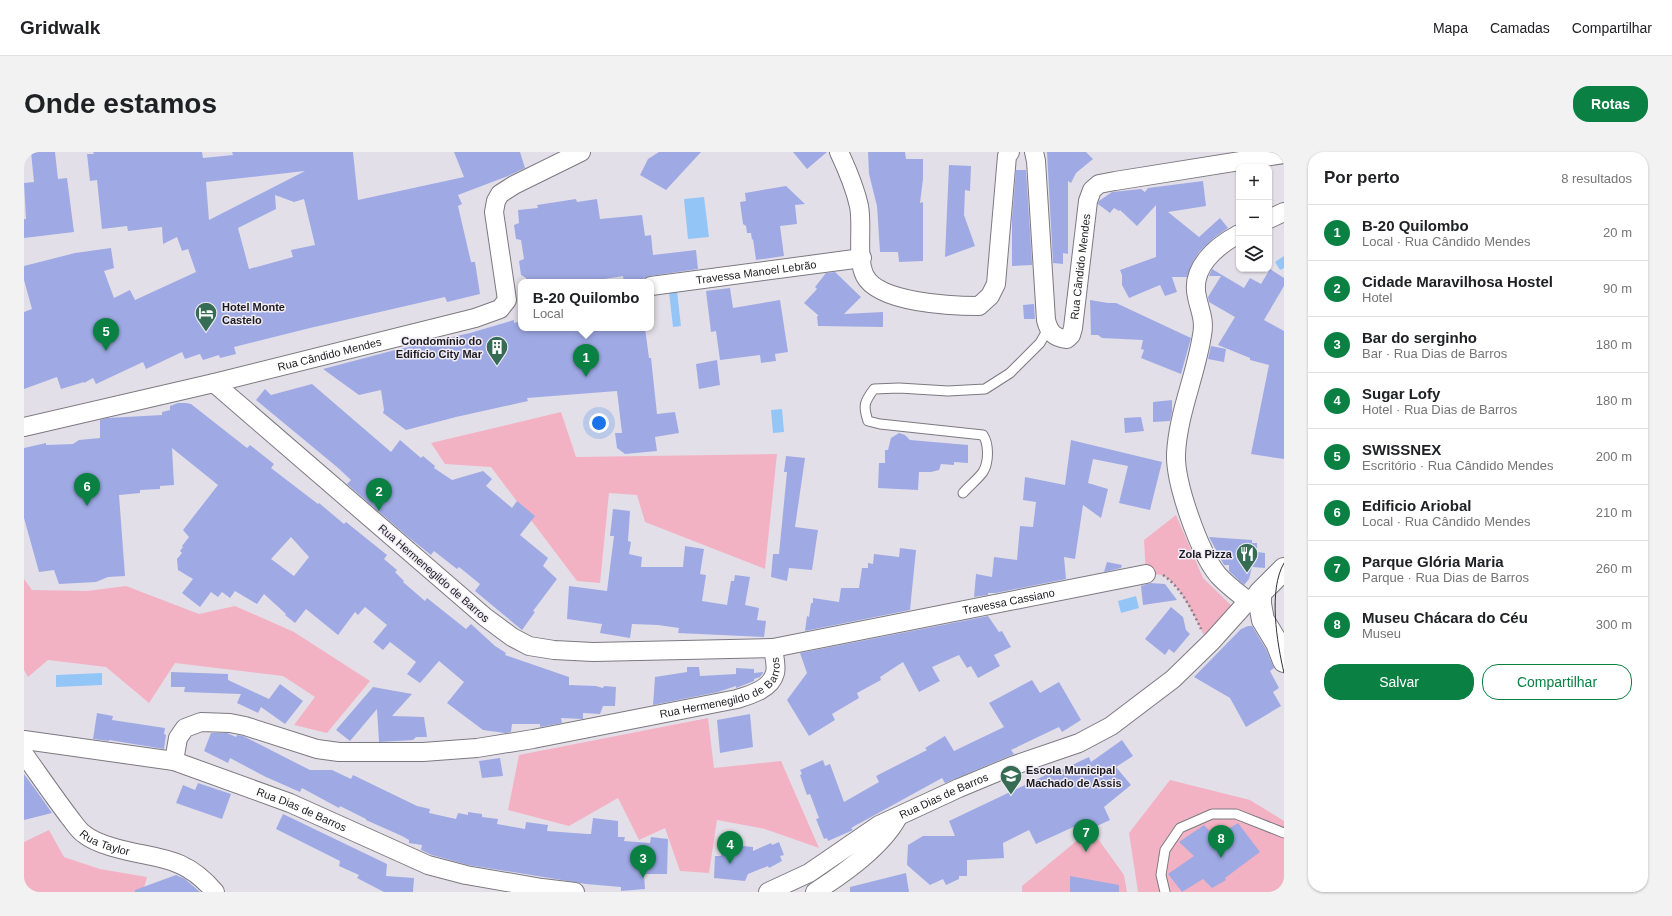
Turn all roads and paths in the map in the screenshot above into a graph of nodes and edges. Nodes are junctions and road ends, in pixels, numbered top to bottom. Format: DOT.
graph roads {
  1 [pos="581,152"];
  2 [pos="839,152"];
  3 [pos="1010,152"];
  4 [pos="1034,152"];
  5 [pos="1284,154"];
  6 [pos="1284,212"];
  7 [pos="1272,218"];
  8 [pos="1236,236"];
  9 [pos="862,258"];
  10 [pos="654,286"];
  11 [pos="1048,328"];
  12 [pos="214,383"];
  13 [pos="24,427"];
  14 [pos="963,493"];
  15 [pos="1284,569"];
  16 [pos="1146,574"];
  17 [pos="1254,597"];
  18 [pos="1208,644"];
  19 [pos="773,648"];
  20 [pos="1284,661"];
  21 [pos="24,740"];
  22 [pos="24,754"];
  23 [pos="174,761"];
  24 [pos="898,817"];
  25 [pos="1284,833"];
  26 [pos="215,892"];
  27 [pos="575,892"];
  28 [pos="768,892"];
  29 [pos="815,892"];
  30 [pos="1165,892"];
  1 -- 12 [label="street, Rua Cândido Mendes"];
  2 -- 9 [label="street"];
  3 -- 9 [label="street"];
  4 -- 11 [label="street"];
  5 -- 11 [label="street, Rua Cândido Mendes"];
  6 -- 7 [label="street"];
  8 -- 17 [label="street"];
  9 -- 10 [label="street, Travessa Manoel Lebrão"];
  11 -- 14 [label="lane"];
  12 -- 13 [label="street, Rua Cândido Mendes"];
  12 -- 19 [label="street, Rua Hermenegildo de Barros"];
  15 -- 17 [label="street"];
  16 -- 18 [label="path"];
  16 -- 19 [label="street, Travessa Cassiano"];
  17 -- 18 [label="street, Rua Dias de Barros"];
  17 -- 20 [label="street"];
  18 -- 24 [label="street, Rua Dias de Barros"];
  19 -- 23 [label="street, Rua Hermenegildo de Barros"];
  21 -- 23 [label="street, Rua Dias de Barros"];
  22 -- 26 [label="street, Rua Taylor"];
  23 -- 27 [label="street, Rua Dias de Barros"];
  24 -- 28 [label="street, Rua Dias de Barros"];
  24 -- 29 [label="street"];
  25 -- 30 [label="lane"];
}
